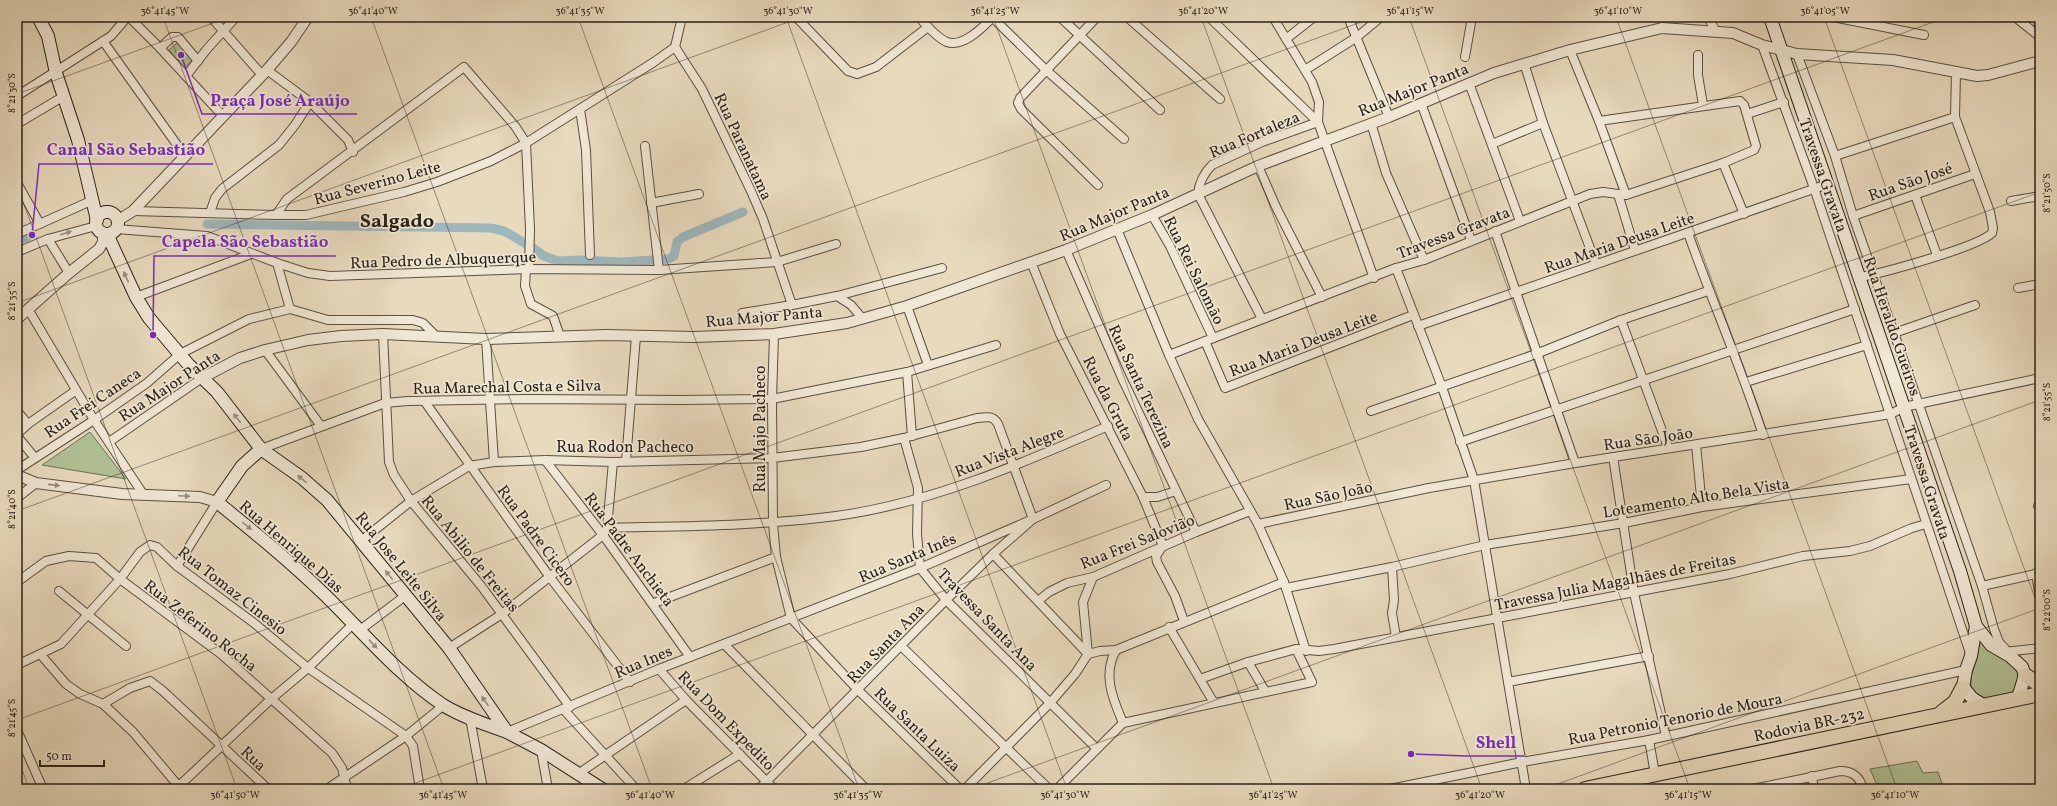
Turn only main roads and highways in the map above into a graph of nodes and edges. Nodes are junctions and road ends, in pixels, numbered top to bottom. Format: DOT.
graph roads {
  1 [pos="38,17"];
  2 [pos="1770,17"];
  3 [pos="93,200"];
  4 [pos="106,227"];
  5 [pos="261,449"];
  6 [pos="1976,626"];
  7 [pos="2025,675"];
  8 [pos="2040,685"];
  9 [pos="1963,687"];
  10 [pos="2040,694"];
  11 [pos="2018,698"];
  12 [pos="1983,705"];
  13 [pos="1939,714"];
  14 [pos="507,732"];
  15 [pos="1632,784"];
  16 [pos="602,789"];
  17 [pos="1584,789"];
  1 -- 3 [label="main road"];
  2 -- 6 [label="main road, Rua Heraldo Gueiros"];
  3 -- 4 [label="main road"];
  3 -- 4 [label="main road"];
  5 -- 4 [label="main road, Rua Jose Leite Silva, one-way"];
  14 -- 5 [label="main road, Rua Jose Leite Silva, one-way"];
  5 -- 14 [label="main road, Rua Henrique Dias, one-way"];
  6 -- 7 [label="main road, Rua Heraldo Gueiros"];
  6 -- 9 [label="main road, Rua Heraldo Gueiros"];
  7 -- 8 [label="highway"];
  7 -- 11 [label="main road"];
  9 -- 12 [label="main road"];
  9 -- 13 [label="highway"];
  10 -- 11 [label="highway, Rodovia BR-232"];
  11 -- 12 [label="highway, Rodovia BR-232"];
  12 -- 13 [label="highway, Rodovia BR-232"];
  13 -- 15 [label="highway, Rodovia BR-232"];
  14 -- 16 [label="main road, Rua Jose Leite Silva"];
  15 -- 17 [label="highway, Rodovia BR-232"];
}
